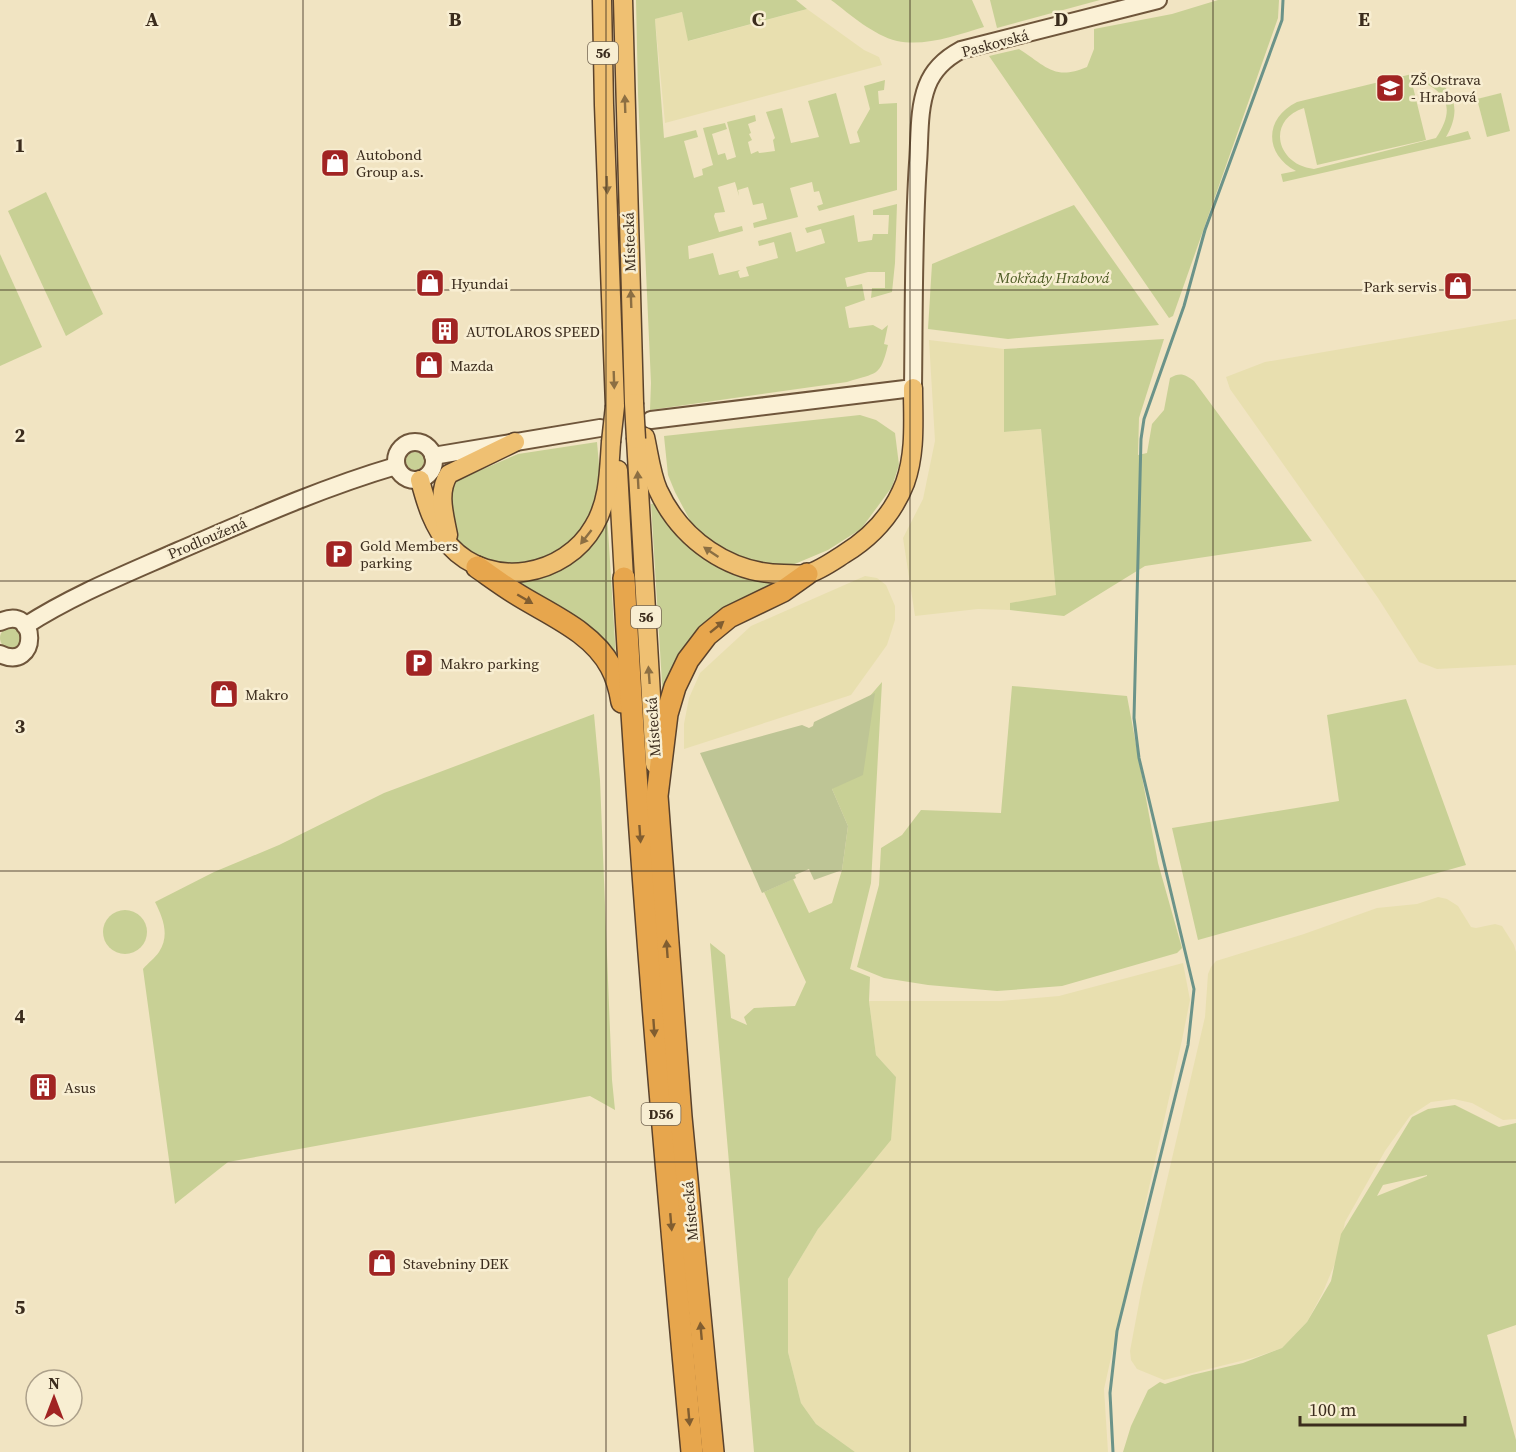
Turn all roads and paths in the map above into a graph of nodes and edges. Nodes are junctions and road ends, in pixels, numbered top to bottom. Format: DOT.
graph roads {
  1 [pos="602,0"];
  2 [pos="623,0"];
  3 [pos="1158,0"];
  4 [pos="913,388"];
  5 [pos="644,432"];
  6 [pos="609,437"];
  7 [pos="515,442"];
  8 [pos="434,456"];
  9 [pos="396,466"];
  10 [pos="420,480"];
  11 [pos="450,545"];
  12 [pos="477,567"];
  13 [pos="807,574"];
  14 [pos="624,578"];
  15 [pos="0,622"];
  16 [pos="25,626"];
  17 [pos="0,654"];
  18 [pos="636,775"];
  19 [pos="657,796"];
  20 [pos="692,1452"];
  21 [pos="712,1452"];
  1 -- 6 [label="highway, Místecká / 56, one-way, bridge"];
  5 -- 2 [label="highway, Místecká / 56, one-way, bridge"];
  3 -- 4 [label="main road, Paskovská"];
  4 -- 5 [label="main road"];
  4 -- 13 [label="highway"];
  13 -- 5 [label="highway, one-way"];
  19 -- 5 [label="highway, Místecká / 56, one-way"];
  6 -- 7 [label="main road"];
  6 -- 12 [label="highway, one-way"];
  6 -- 14 [label="highway, Místecká"];
  7 -- 8 [label="main road"];
  7 -- 11 [label="highway"];
  8 -- 9 [label="main road"];
  8 -- 10 [label="main road"];
  9 -- 10 [label="main road"];
  9 -- 16 [label="main road, Prodloužená"];
  10 -- 11 [label="highway"];
  11 -- 12 [label="highway"];
  12 -- 18 [label="highway, one-way"];
  19 -- 13 [label="highway, one-way"];
  14 -- 18 [label="highway, Místecká / D56"];
  15 -- 16 [label="main road"];
  16 -- 17 [label="main road"];
  18 -- 20 [label="highway, Místecká / D56, one-way"];
  21 -- 19 [label="highway, Místecká / D56, one-way"];
}
